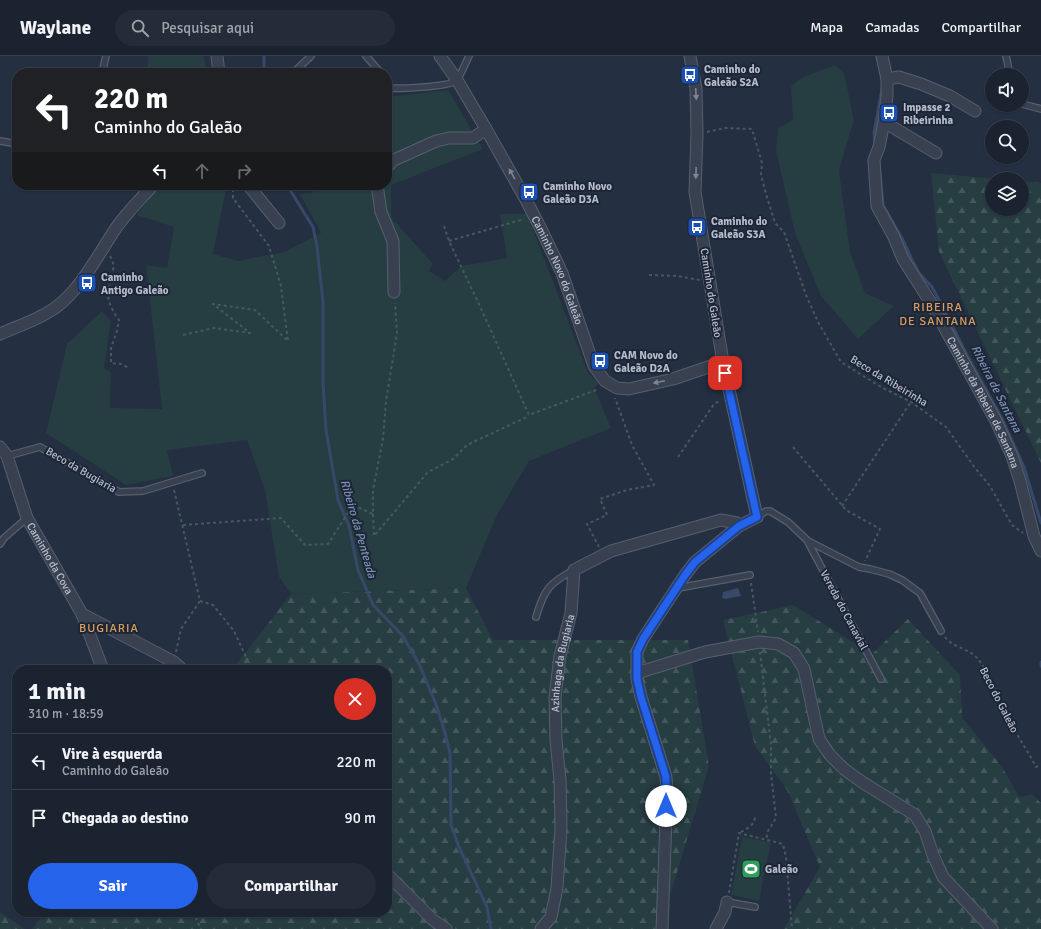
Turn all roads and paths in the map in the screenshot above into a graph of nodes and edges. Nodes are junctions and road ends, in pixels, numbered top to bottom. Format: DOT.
graph roads {
  1 [pos="106,56"];
  2 [pos="217,56"];
  3 [pos="311,56"];
  4 [pos="366,56"];
  5 [pos="440,56"];
  6 [pos="469,56"];
  7 [pos="690,56"];
  8 [pos="882,56"];
  9 [pos="1006,56"];
  10 [pos="103,68"];
  11 [pos="218,68"];
  12 [pos="298,68"];
  13 [pos="377,68"];
  14 [pos="1009,68"];
  15 [pos="887,79"];
  16 [pos="457,80"];
  17 [pos="392,88"];
  18 [pos="1029,106"];
  19 [pos="1041,109"];
  20 [pos="975,111"];
  21 [pos="884,122"];
  22 [pos="486,129"];
  23 [pos="697,134"];
  24 [pos="0,141"];
  25 [pos="12,143"];
  26 [pos="936,153"];
  27 [pos="392,162"];
  28 [pos="149,190"];
  29 [pos="233,190"];
  30 [pos="252,190"];
  31 [pos="378,190"];
  32 [pos="534,216"];
  33 [pos="279,222"];
  34 [pos="444,226"];
  35 [pos="449,241"];
  36 [pos="104,248"];
  37 [pos="649,276"];
  38 [pos="709,282"];
  39 [pos="394,292"];
  40 [pos="0,334"];
  41 [pos="183,335"];
  42 [pos="723,362"];
  43 [pos="129,368"];
  44 [pos="611,385"];
  45 [pos="729,396"];
  46 [pos="911,402"];
  47 [pos="529,415"];
  48 [pos="0,447"];
  49 [pos="793,447"];
  50 [pos="7,456"];
  51 [pos="678,457"];
  52 [pos="202,473"];
  53 [pos="173,482"];
  54 [pos="842,506"];
  55 [pos="373,514"];
  56 [pos="757,517"];
  57 [pos="27,518"];
  58 [pos="182,525"];
  59 [pos="739,526"];
  60 [pos="1034,536"];
  61 [pos="808,541"];
  62 [pos="0,544"];
  63 [pos="1041,551"];
  64 [pos="603,555"];
  65 [pos="862,568"];
  66 [pos="574,570"];
  67 [pos="750,575"];
  68 [pos="676,589"];
  69 [pos="200,601"];
  70 [pos="82,614"];
  71 [pos="536,617"];
  72 [pos="941,630"];
  73 [pos="948,640"];
  74 [pos="759,642"];
  75 [pos="174,662"];
  76 [pos="101,665"];
  77 [pos="177,665"];
  78 [pos="250,665"];
  79 [pos="637,673"];
  80 [pos="881,679"];
  81 [pos="1041,764"];
  82 [pos="755,816"];
  83 [pos="740,833"];
  84 [pos="766,840"];
  85 [pos="392,879"];
  86 [pos="727,902"];
  87 [pos="755,906"];
  88 [pos="195,917"];
  89 [pos="201,929"];
  90 [pos="446,929"];
  91 [pos="541,929"];
  92 [pos="662,929"];
  93 [pos="716,929"];
  94 [pos="792,929"];
  95 [pos="992,929"];
  1 -- 10 [label="lane"];
  2 -- 11 [label="street"];
  3 -- 12 [label="lane"];
  4 -- 13 [label="lane"];
  5 -- 16 [label="street, Caminho Novo do Galeão"];
  6 -- 16 [label="lane"];
  7 -- 23 [label="street, Caminho do Galeão, one-way"];
  8 -- 15 [label="street, Caminho da Ribeira de Santana"];
  9 -- 14 [label="lane"];
  15 -- 20 [label="street"];
  15 -- 21 [label="street, Caminho da Ribeira de Santana"];
  16 -- 17 [label="lane"];
  16 -- 22 [label="street, Caminho Novo do Galeão"];
  18 -- 19 [label="lane"];
  21 -- 26 [label="street"];
  21 -- 60 [label="street, Caminho da Ribeira de Santana"];
  22 -- 27 [label="street"];
  32 -- 22 [label="street, Caminho Novo do Galeão, one-way"];
  23 -- 38 [label="street, Caminho do Galeão, one-way"];
  23 -- 46 [label="path, Beco da Ribeirinha"];
  24 -- 25 [label="lane"];
  28 -- 36 [label="street"];
  29 -- 41 [label="path"];
  30 -- 33 [label="street"];
  31 -- 39 [label="street"];
  32 -- 35 [label="path"];
  32 -- 44 [label="street, Caminho Novo do Galeão"];
  34 -- 35 [label="path"];
  35 -- 47 [label="path"];
  36 -- 40 [label="street"];
  36 -- 43 [label="path"];
  37 -- 38 [label="path"];
  38 -- 42 [label="street, Caminho do Galeão"];
  39 -- 55 [label="path"];
  42 -- 44 [label="street, one-way"];
  42 -- 45 [label="street, Caminho do Galeão"];
  44 -- 47 [label="path"];
  44 -- 64 [label="path"];
  45 -- 51 [label="path"];
  45 -- 56 [label="street, Caminho do Galeão"];
  46 -- 54 [label="path"];
  46 -- 60 [label="path, Beco da Ribeirinha"];
  47 -- 55 [label="path"];
  48 -- 50 [label="street, Caminho da Cova"];
  49 -- 54 [label="path"];
  50 -- 53 [label="lane, Beco da Bugiaria"];
  50 -- 57 [label="street, Caminho da Cova"];
  52 -- 53 [label="lane, Beco da Bugiaria"];
  53 -- 58 [label="path"];
  54 -- 65 [label="path"];
  55 -- 58 [label="path"];
  56 -- 59 [label="street"];
  56 -- 61 [label="lane"];
  57 -- 62 [label="lane"];
  57 -- 70 [label="street, Caminho da Cova"];
  58 -- 69 [label="path"];
  59 -- 64 [label="street"];
  59 -- 68 [label="street"];
  60 -- 63 [label="street, Caminho da Ribeira de Santana"];
  61 -- 65 [label="lane"];
  61 -- 80 [label="lane, Vereda do Canavial"];
  64 -- 66 [label="street"];
  65 -- 72 [label="lane"];
  66 -- 71 [label="lane"];
  66 -- 91 [label="street, Azinhaga da Bugiaria"];
  67 -- 68 [label="lane"];
  67 -- 74 [label="path"];
  68 -- 79 [label="street"];
  69 -- 75 [label="path"];
  69 -- 78 [label="path"];
  70 -- 75 [label="street"];
  70 -- 76 [label="street, Caminho da Cova"];
  73 -- 81 [label="path, Beco do Galeão"];
  74 -- 79 [label="street"];
  74 -- 84 [label="path"];
  74 -- 95 [label="street"];
  75 -- 77 [label="street"];
  79 -- 92 [label="street"];
  82 -- 83 [label="path"];
  83 -- 84 [label="path"];
  83 -- 86 [label="path"];
  84 -- 94 [label="path"];
  85 -- 90 [label="street"];
  86 -- 87 [label="lane"];
  86 -- 93 [label="street"];
  88 -- 89 [label="path"];
}
